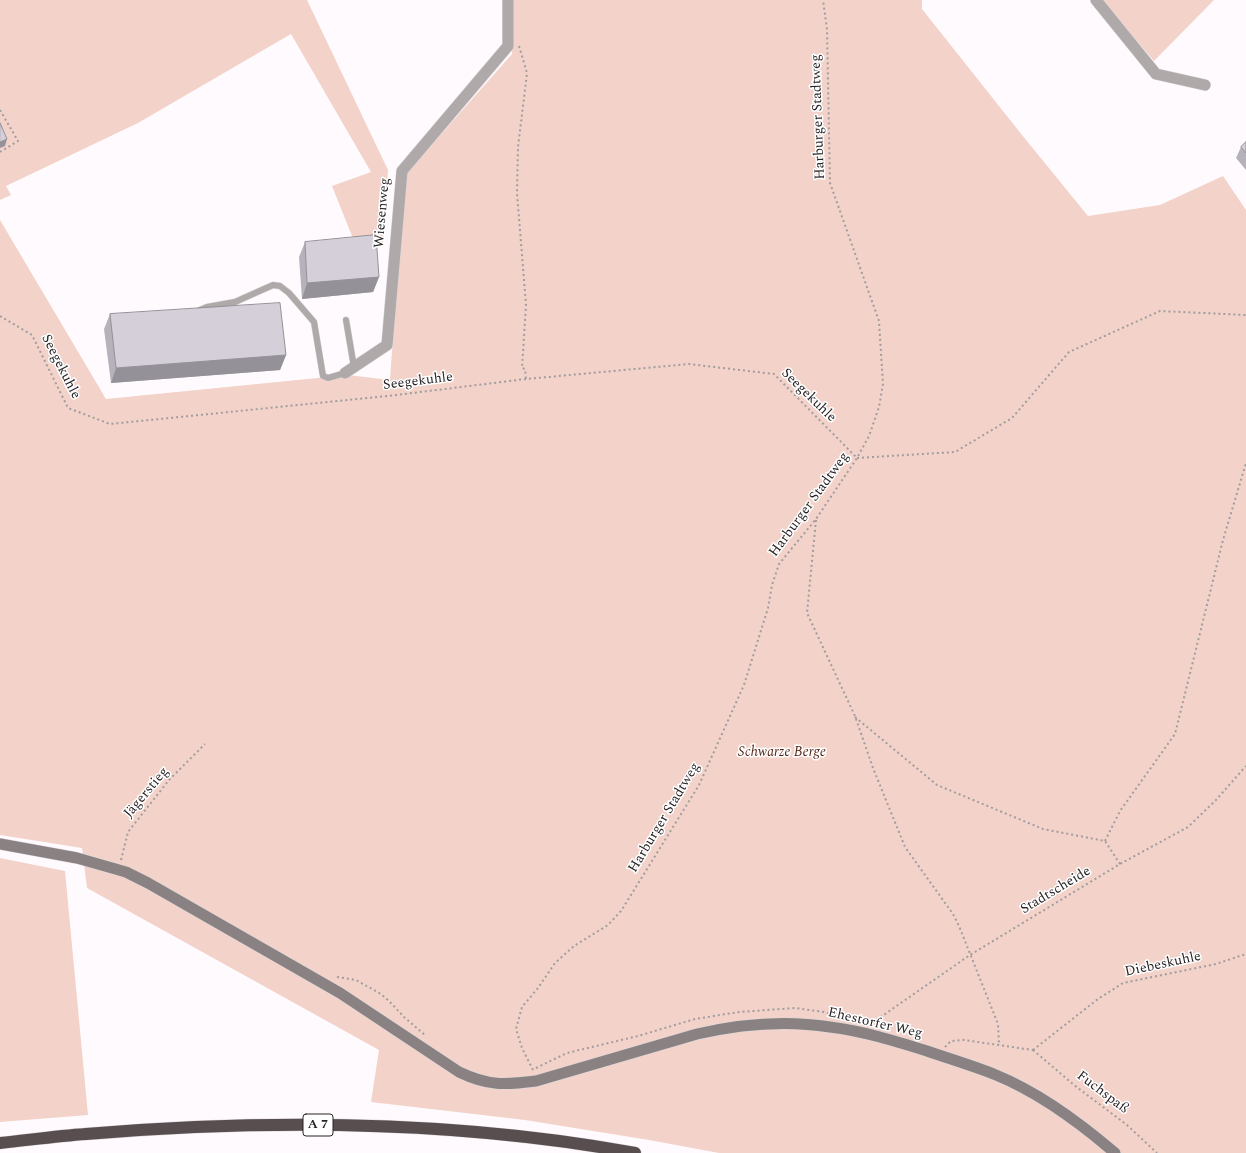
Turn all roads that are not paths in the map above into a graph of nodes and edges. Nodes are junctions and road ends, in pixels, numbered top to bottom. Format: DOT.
graph roads {
  1 [pos="508,0"];
  2 [pos="1096,0"];
  3 [pos="1205,85"];
  4 [pos="193,314"];
  5 [pos="346,320"];
  6 [pos="349,370"];
  7 [pos="0,844"];
  8 [pos="0,1143"];
  9 [pos="634,1153"];
  10 [pos="1115,1153"];
  1 -- 6 [label="street, Wiesenweg"];
  2 -- 3 [label="street"];
  4 -- 6 [label="lane"];
  5 -- 6 [label="lane"];
  7 -- 10 [label="main road, Ehestorfer Weg"];
  8 -- 9 [label="highway, A 7"];
}
